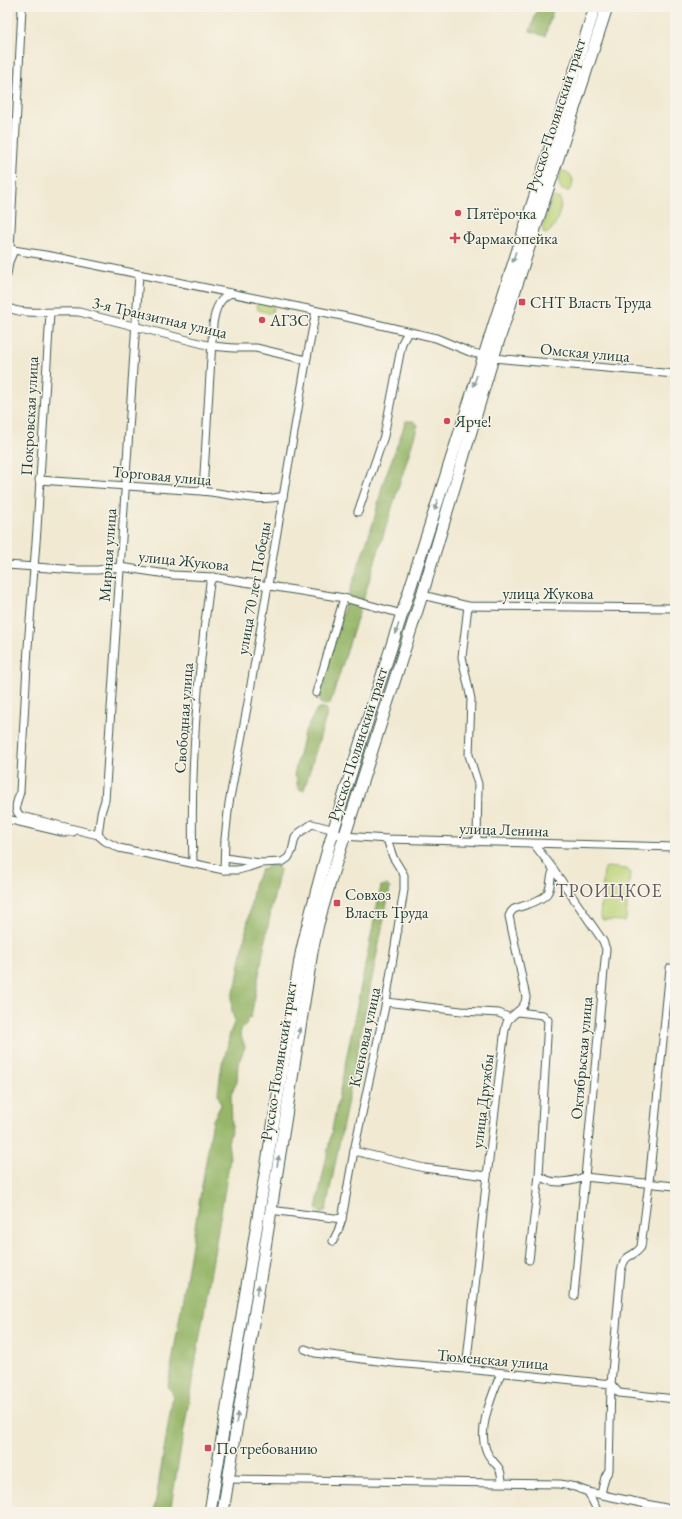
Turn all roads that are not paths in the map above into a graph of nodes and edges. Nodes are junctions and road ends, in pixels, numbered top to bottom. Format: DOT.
graph roads {
  1 [pos="22,7"];
  2 [pos="595,7"];
  3 [pos="606,7"];
  4 [pos="10,249"];
  5 [pos="7,275"];
  6 [pos="139,275"];
  7 [pos="231,294"];
  8 [pos="7,305"];
  9 [pos="316,311"];
  10 [pos="50,313"];
  11 [pos="135,327"];
  12 [pos="408,332"];
  13 [pos="211,346"];
  14 [pos="488,357"];
  15 [pos="306,360"];
  16 [pos="675,374"];
  17 [pos="39,480"];
  18 [pos="126,486"];
  19 [pos="203,491"];
  20 [pos="283,496"];
  21 [pos="358,512"];
  22 [pos="7,565"];
  23 [pos="34,566"];
  24 [pos="120,568"];
  25 [pos="213,577"];
  26 [pos="268,585"];
  27 [pos="422,595"];
  28 [pos="344,598"];
  29 [pos="468,606"];
  30 [pos="675,608"];
  31 [pos="402,614"];
  32 [pos="316,693"];
  33 [pos="7,819"];
  34 [pos="85,832"];
  35 [pos="337,833"];
  36 [pos="98,836"];
  37 [pos="387,839"];
  38 [pos="477,842"];
  39 [pos="534,844"];
  40 [pos="675,847"];
  41 [pos="225,858"];
  42 [pos="193,863"];
  43 [pos="261,863"];
  44 [pos="224,870"];
  45 [pos="554,870"];
  46 [pos="670,968"];
  47 [pos="386,1002"];
  48 [pos="518,1012"];
  49 [pos="510,1018"];
  50 [pos="354,1151"];
  51 [pos="539,1175"];
  52 [pos="487,1176"];
  53 [pos="584,1177"];
  54 [pos="649,1183"];
  55 [pos="675,1186"];
  56 [pos="270,1210"];
  57 [pos="342,1218"];
  58 [pos="333,1242"];
  59 [pos="529,1260"];
  60 [pos="574,1296"];
  61 [pos="305,1349"];
  62 [pos="466,1369"];
  63 [pos="501,1373"];
  64 [pos="611,1384"];
  65 [pos="675,1399"];
  66 [pos="228,1479"];
  67 [pos="502,1482"];
  68 [pos="588,1492"];
  69 [pos="601,1494"];
  70 [pos="675,1510"];
  71 [pos="210,1512"];
  72 [pos="223,1512"];
  73 [pos="598,1512"];
  1 -- 4 [label="street"];
  2 -- 14 [label="main road, Русско-Полянский тракт, one-way"];
  3 -- 14 [label="main road, Русско-Полянский тракт"];
  4 -- 5 [label="street"];
  4 -- 6 [label="street, Омская улица"];
  6 -- 7 [label="street, Омская улица"];
  6 -- 11 [label="street, Мирная улица"];
  7 -- 9 [label="street, Омская улица"];
  7 -- 13 [label="street"];
  8 -- 10 [label="street, 3-я Транзитная улица"];
  9 -- 12 [label="street, Омская улица"];
  9 -- 15 [label="street, улица 70 лет Победы"];
  10 -- 11 [label="street, 3-я Транзитная улица"];
  10 -- 17 [label="street, Покровская улица"];
  11 -- 13 [label="street, 3-я Транзитная улица"];
  11 -- 18 [label="street, Мирная улица"];
  12 -- 14 [label="street, Омская улица"];
  12 -- 21 [label="street"];
  13 -- 15 [label="street, 3-я Транзитная улица"];
  13 -- 19 [label="street"];
  14 -- 16 [label="street, Омская улица"];
  14 -- 27 [label="main road, Русско-Полянский тракт"];
  14 -- 31 [label="main road, Русско-Полянский тракт, one-way"];
  15 -- 20 [label="street, улица 70 лет Победы"];
  17 -- 18 [label="street, Торговая улица"];
  17 -- 23 [label="street, Покровская улица"];
  18 -- 19 [label="street, Торговая улица"];
  18 -- 24 [label="street, Мирная улица"];
  19 -- 20 [label="street, Торговая улица"];
  20 -- 26 [label="street, улица 70 лет Победы"];
  22 -- 23 [label="street, улица Жукова"];
  23 -- 24 [label="street, улица Жукова"];
  23 -- 34 [label="street, Покровская улица"];
  24 -- 25 [label="street, улица Жукова"];
  24 -- 36 [label="street, Мирная улица"];
  25 -- 26 [label="street, улица Жукова"];
  25 -- 42 [label="street, Свободная улица"];
  26 -- 28 [label="street, улица Жукова"];
  26 -- 41 [label="street, улица 70 лет Победы"];
  27 -- 29 [label="street, улица Жукова"];
  27 -- 35 [label="main road, Русско-Полянский тракт"];
  28 -- 31 [label="street, улица Жукова"];
  28 -- 32 [label="street"];
  29 -- 30 [label="street, улица Жукова"];
  29 -- 38 [label="street"];
  31 -- 35 [label="main road, Русско-Полянский тракт, one-way"];
  33 -- 34 [label="street"];
  34 -- 36 [label="street"];
  35 -- 37 [label="street, улица Ленина"];
  35 -- 43 [label="street, улица Ленина"];
  56 -- 35 [label="main road, Русско-Полянский тракт, one-way"];
  35 -- 71 [label="main road, Русско-Полянский тракт"];
  36 -- 42 [label="street"];
  37 -- 38 [label="street, улица Ленина"];
  37 -- 47 [label="street, Кленовая улица"];
  38 -- 39 [label="street, улица Ленина"];
  39 -- 40 [label="street, улица Ленина"];
  39 -- 45 [label="street, Октябрьская улица"];
  41 -- 43 [label="street"];
  41 -- 44 [label="street, улица 70 лет Победы"];
  42 -- 44 [label="street"];
  43 -- 44 [label="street"];
  45 -- 48 [label="street"];
  45 -- 53 [label="street, Октябрьская улица"];
  46 -- 54 [label="street"];
  47 -- 49 [label="street"];
  47 -- 50 [label="street, Кленовая улица"];
  48 -- 49 [label="street"];
  48 -- 51 [label="street"];
  49 -- 52 [label="street, улица Дружбы"];
  50 -- 52 [label="street"];
  50 -- 57 [label="street, Кленовая улица"];
  51 -- 53 [label="street"];
  51 -- 59 [label="street"];
  52 -- 62 [label="street, улица Дружбы"];
  53 -- 54 [label="street"];
  53 -- 60 [label="street, Октябрьская улица"];
  54 -- 55 [label="street"];
  54 -- 64 [label="street"];
  56 -- 57 [label="street"];
  66 -- 56 [label="main road, Русско-Полянский тракт, one-way"];
  57 -- 58 [label="street, Кленовая улица"];
  61 -- 62 [label="street, Тюменская улица"];
  62 -- 63 [label="street, Тюменская улица"];
  63 -- 64 [label="street, Тюменская улица"];
  63 -- 67 [label="street"];
  64 -- 65 [label="street, Тюменская улица"];
  64 -- 69 [label="street"];
  66 -- 67 [label="street"];
  66 -- 72 [label="main road, Русско-Полянский тракт"];
  67 -- 68 [label="street"];
  68 -- 69 [label="street"];
  68 -- 73 [label="street"];
  69 -- 70 [label="street"];
}
